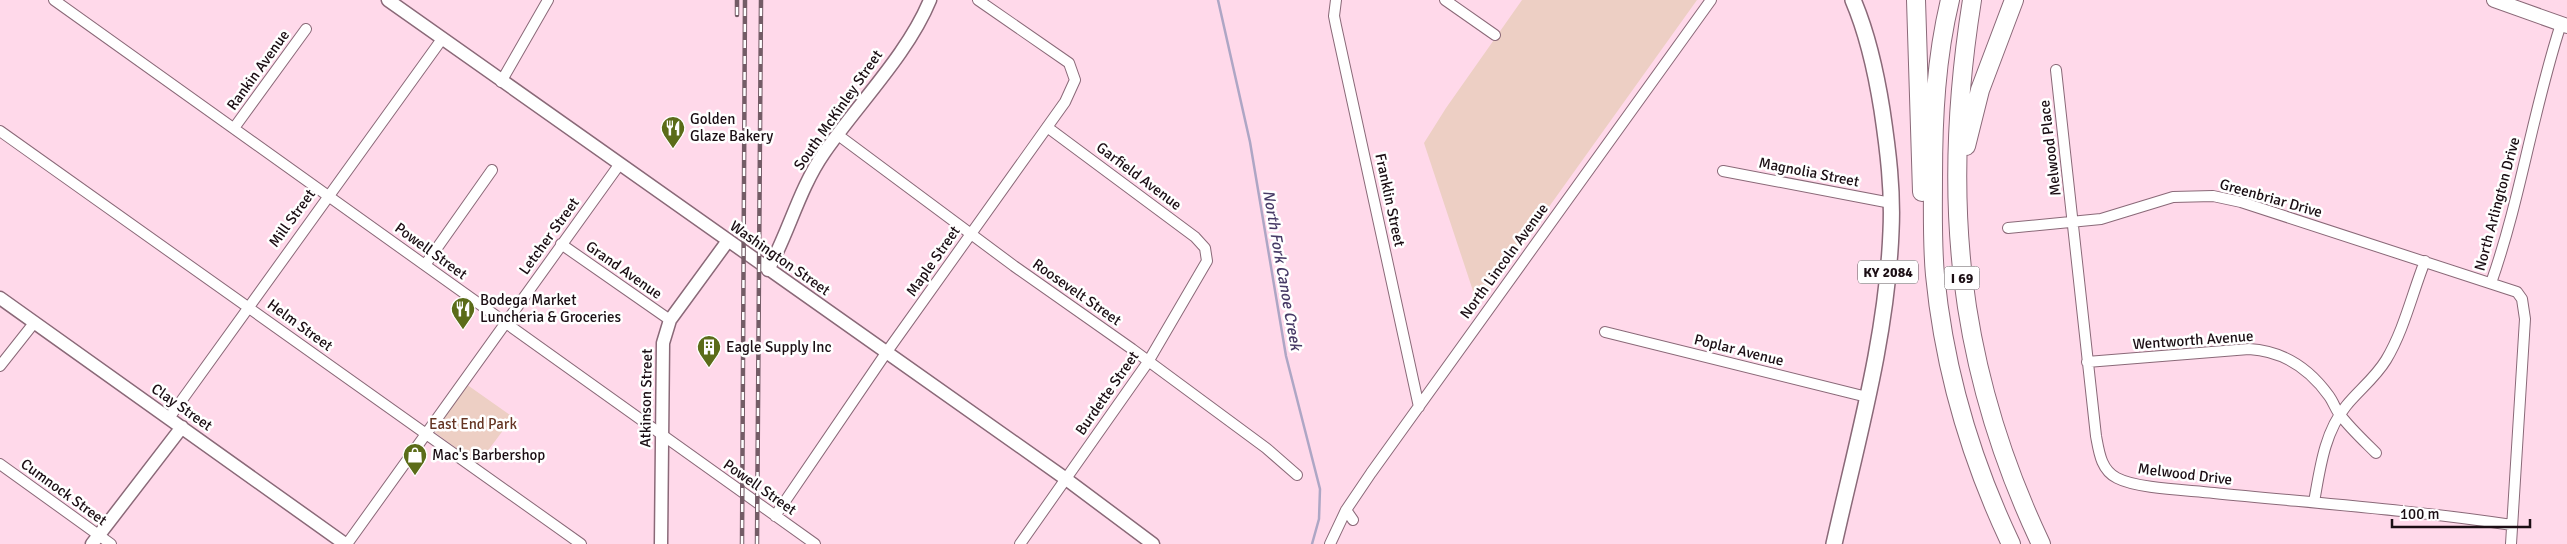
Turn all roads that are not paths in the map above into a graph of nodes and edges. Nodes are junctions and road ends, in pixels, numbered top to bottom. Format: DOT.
graph roads {
  1 [pos="54,0"];
  2 [pos="388,0"];
  3 [pos="548,0"];
  4 [pos="930,0"];
  5 [pos="978,0"];
  6 [pos="1336,0"];
  7 [pos="1445,0"];
  8 [pos="1711,0"];
  9 [pos="1853,0"];
  10 [pos="1916,0"];
  11 [pos="1950,0"];
  12 [pos="1972,0"];
  13 [pos="2014,0"];
  14 [pos="2494,0"];
  15 [pos="2564,25"];
  16 [pos="306,29"];
  17 [pos="1495,35"];
  18 [pos="442,39"];
  19 [pos="2056,70"];
  20 [pos="501,82"];
  21 [pos="1048,127"];
  22 [pos="234,128"];
  23 [pos="0,131"];
  24 [pos="838,135"];
  25 [pos="619,165"];
  26 [pos="492,170"];
  27 [pos="1723,172"];
  28 [pos="328,195"];
  29 [pos="1891,203"];
  30 [pos="1958,216"];
  31 [pos="2074,223"];
  32 [pos="2008,228"];
  33 [pos="971,234"];
  34 [pos="727,242"];
  35 [pos="561,244"];
  36 [pos="1207,254"];
  37 [pos="2425,261"];
  38 [pos="425,265"];
  39 [pos="768,270"];
  40 [pos="2491,283"];
  41 [pos="0,298"];
  42 [pos="248,306"];
  43 [pos="1939,308"];
  44 [pos="670,320"];
  45 [pos="34,323"];
  46 [pos="505,324"];
  47 [pos="1605,332"];
  48 [pos="886,353"];
  49 [pos="1148,362"];
  50 [pos="2087,362"];
  51 [pos="0,366"];
  52 [pos="1867,397"];
  53 [pos="1418,406"];
  54 [pos="2339,415"];
  55 [pos="169,418"];
  56 [pos="182,427"];
  57 [pos="426,434"];
  58 [pos="661,435"];
  59 [pos="2376,453"];
  60 [pos="0,464"];
  61 [pos="1297,475"];
  62 [pos="1066,479"];
  63 [pos="2314,502"];
  64 [pos="1346,510"];
  65 [pos="775,516"];
  66 [pos="1353,520"];
  67 [pos="2512,525"];
  68 [pos="95,540"];
  69 [pos="111,544"];
  70 [pos="346,544"];
  71 [pos="581,544"];
  72 [pos="661,544"];
  73 [pos="815,544"];
  74 [pos="1020,544"];
  75 [pos="1153,544"];
  76 [pos="1330,544"];
  77 [pos="1834,544"];
  78 [pos="2011,544"];
  79 [pos="2041,544"];
  80 [pos="2511,544"];
  1 -- 22 [label="street, Powell Street"];
  2 -- 18 [label="street, Washington Street"];
  3 -- 20 [label="street"];
  4 -- 24 [label="street, South McKinley Street"];
  5 -- 21 [label="street, Maple Street"];
  6 -- 53 [label="street, Franklin Street"];
  7 -- 17 [label="street"];
  8 -- 53 [label="street, North Lincoln Avenue"];
  9 -- 29 [label="main road, KY 2084"];
  10 -- 43 [label="highway"];
  11 -- 43 [label="highway, I 69"];
  12 -- 30 [label="highway, I 69"];
  13 -- 30 [label="highway"];
  14 -- 15 [label="main road"];
  15 -- 40 [label="street, North Arlington Drive"];
  16 -- 22 [label="street, Rankin Avenue"];
  18 -- 20 [label="street, Washington Street"];
  18 -- 28 [label="street, Mill Street"];
  19 -- 31 [label="street, Melwood Place"];
  20 -- 25 [label="street, Washington Street"];
  21 -- 33 [label="street, Maple Street"];
  21 -- 36 [label="street, Garfield Avenue"];
  22 -- 28 [label="street, Powell Street"];
  23 -- 42 [label="street, Helm Street"];
  24 -- 33 [label="street, Roosevelt Street"];
  24 -- 39 [label="street, South McKinley Street"];
  25 -- 34 [label="street, Washington Street"];
  25 -- 35 [label="street, Letcher Street"];
  26 -- 38 [label="street"];
  27 -- 29 [label="street, Magnolia Street"];
  28 -- 38 [label="street, Powell Street"];
  28 -- 42 [label="street, Mill Street"];
  29 -- 52 [label="main road, KY 2084"];
  30 -- 79 [label="highway, I 69"];
  31 -- 32 [label="street, Greenbriar Drive"];
  31 -- 37 [label="street, Greenbriar Drive"];
  31 -- 50 [label="street, Melwood Drive"];
  33 -- 48 [label="street, Maple Street"];
  33 -- 49 [label="street, Roosevelt Street"];
  34 -- 39 [label="street, Washington Street"];
  34 -- 44 [label="street, Atkinson Street"];
  35 -- 44 [label="street, Grand Avenue"];
  35 -- 46 [label="street, Letcher Street"];
  36 -- 49 [label="street, Burdette Street"];
  37 -- 40 [label="street, Greenbriar Drive"];
  37 -- 54 [label="street"];
  38 -- 46 [label="street, Powell Street"];
  39 -- 48 [label="street, Washington Street"];
  40 -- 67 [label="street, North Arlington Drive"];
  41 -- 45 [label="street, Clay Street"];
  42 -- 55 [label="street, Mill Street"];
  42 -- 57 [label="street, Helm Street"];
  43 -- 78 [label="highway, I 69"];
  44 -- 58 [label="street, Atkinson Street"];
  45 -- 51 [label="street"];
  45 -- 55 [label="street, Clay Street"];
  46 -- 57 [label="street, Letcher Street"];
  46 -- 58 [label="street, Powell Street"];
  47 -- 52 [label="street, Poplar Avenue"];
  48 -- 62 [label="street, Washington Street"];
  48 -- 65 [label="street, Maple Street"];
  49 -- 61 [label="street, Roosevelt Street"];
  49 -- 62 [label="street, Burdette Street"];
  50 -- 54 [label="street, Wentworth Avenue"];
  50 -- 63 [label="street, Melwood Drive"];
  52 -- 77 [label="main road, KY 2084"];
  53 -- 64 [label="street, North Lincoln Avenue"];
  54 -- 59 [label="street, Wentworth Avenue"];
  54 -- 63 [label="street"];
  55 -- 56 [label="street, Clay Street"];
  56 -- 68 [label="street"];
  56 -- 70 [label="street, Clay Street"];
  57 -- 70 [label="street, Letcher Street"];
  57 -- 71 [label="street, Helm Street"];
  58 -- 65 [label="street, Powell Street"];
  58 -- 72 [label="street, Atkinson Street"];
  60 -- 68 [label="street, Cumnock Street"];
  62 -- 74 [label="street, Burdette Street"];
  62 -- 75 [label="street, Washington Street"];
  63 -- 67 [label="street, Melwood Drive"];
  64 -- 66 [label="street"];
  64 -- 76 [label="street, North Lincoln Avenue"];
  65 -- 73 [label="street, Powell Street"];
  67 -- 80 [label="street, North Arlington Drive"];
  68 -- 69 [label="street, Cumnock Street"];
}
